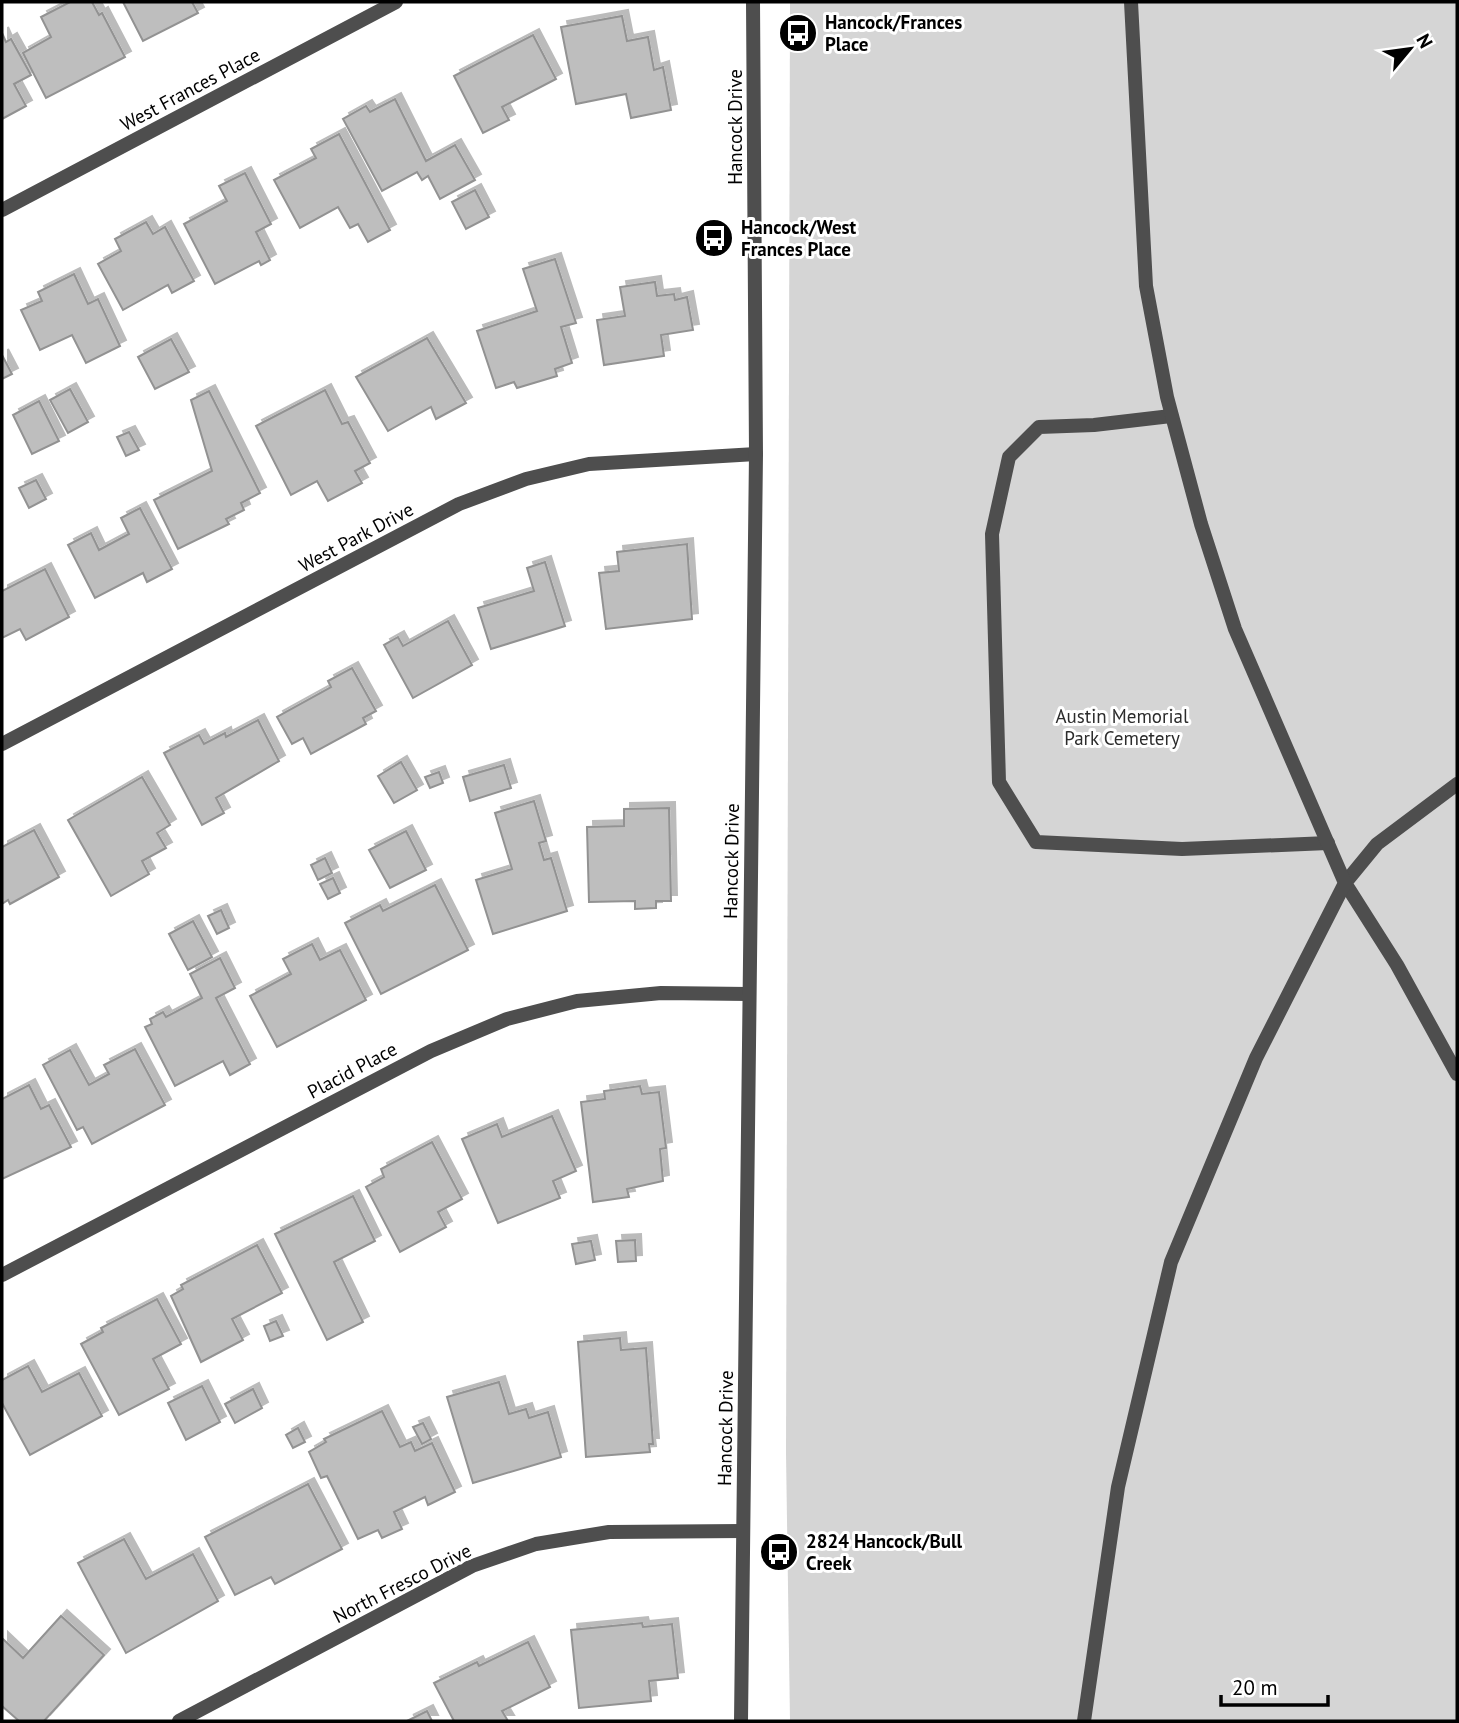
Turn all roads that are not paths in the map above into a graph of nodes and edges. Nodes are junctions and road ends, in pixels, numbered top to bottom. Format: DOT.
graph roads {
  1 [pos="396,2"];
  2 [pos="753,2"];
  3 [pos="1130,2"];
  4 [pos="2,210"];
  5 [pos="1171,416"];
  6 [pos="755,454"];
  7 [pos="2,744"];
  8 [pos="1457,784"];
  9 [pos="1328,843"];
  10 [pos="1345,883"];
  11 [pos="748,994"];
  12 [pos="1457,1074"];
  13 [pos="2,1275"];
  14 [pos="743,1531"];
  15 [pos="179,1721"];
  16 [pos="741,1721"];
  17 [pos="1084,1721"];
  1 -- 4 [label="street, West Frances Place"];
  2 -- 6 [label="street, Hancock Drive"];
  3 -- 5 [label="street"];
  5 -- 9 [label="street"];
  5 -- 9 [label="street"];
  6 -- 7 [label="street, West Park Drive"];
  6 -- 11 [label="street, Hancock Drive"];
  8 -- 10 [label="street"];
  9 -- 10 [label="street"];
  10 -- 12 [label="street"];
  10 -- 17 [label="street"];
  11 -- 13 [label="street, Placid Place"];
  11 -- 14 [label="street, Hancock Drive"];
  14 -- 15 [label="street, North Fresco Drive"];
  14 -- 16 [label="street, Hancock Drive"];
}
